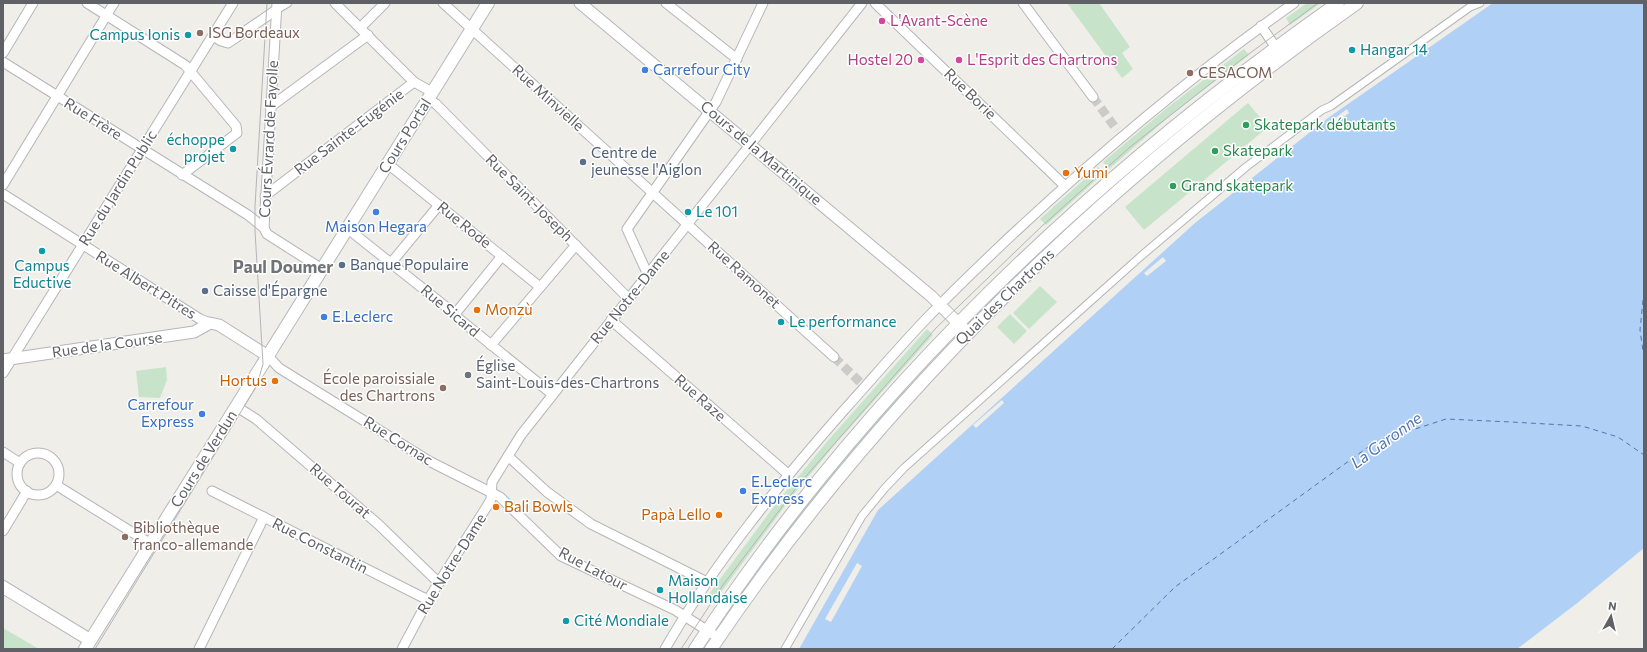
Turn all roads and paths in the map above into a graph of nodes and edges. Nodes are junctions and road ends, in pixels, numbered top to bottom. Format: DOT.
graph roads {
  1 [pos="33,3"];
  2 [pos="87,3"];
  3 [pos="114,3"];
  4 [pos="233,3"];
  5 [pos="288,3"];
  6 [pos="335,3"];
  7 [pos="384,3"];
  8 [pos="443,3"];
  9 [pos="488,3"];
  10 [pos="580,3"];
  11 [pos="666,3"];
  12 [pos="762,3"];
  13 [pos="862,3"];
  14 [pos="875,3"];
  15 [pos="1022,3"];
  16 [pos="1294,3"];
  17 [pos="1338,3"];
  18 [pos="1357,3"];
  19 [pos="1480,3"];
  20 [pos="276,6"];
  21 [pos="106,15"];
  22 [pos="1262,26"];
  23 [pos="360,28"];
  24 [pos="472,29"];
  25 [pos="368,35"];
  26 [pos="213,36"];
  27 [pos="1279,52"];
  28 [pos="3,53"];
  29 [pos="737,59"];
  30 [pos="3,62"];
  31 [pos="191,71"];
  32 [pos="414,82"];
  33 [pos="430,95"];
  34 [pos="57,96"];
  35 [pos="1093,97"];
  36 [pos="270,107"];
  37 [pos="711,111"];
  38 [pos="750,145"];
  39 [pos="142,149"];
  40 [pos="388,164"];
  41 [pos="182,175"];
  42 [pos="3,185"];
  43 [pos="1065,186"];
  44 [pos="652,193"];
  45 [pos="3,194"];
  46 [pos="265,196"];
  47 [pos="439,205"];
  48 [pos="688,225"];
  49 [pos="264,228"];
  50 [pos="348,229"];
  51 [pos="83,244"];
  52 [pos="576,245"];
  53 [pos="502,256"];
  54 [pos="391,263"];
  55 [pos="322,269"];
  56 [pos="648,275"];
  57 [pos="540,287"];
  58 [pos="629,299"];
  59 [pos="940,305"];
  60 [pos="455,314"];
  61 [pos="611,320"];
  62 [pos="210,323"];
  63 [pos="958,323"];
  64 [pos="968,333"];
  65 [pos="491,345"];
  66 [pos="268,356"];
  67 [pos="834,357"];
  68 [pos="7,360"];
  69 [pos="3,373"];
  70 [pos="552,394"];
  71 [pos="236,407"];
  72 [pos="3,452"];
  73 [pos="508,456"];
  74 [pos="20,463"];
  75 [pos="789,475"];
  76 [pos="56,485"];
  77 [pos="27,491"];
  78 [pos="212,491"];
  79 [pos="492,494"];
  80 [pos="264,518"];
  81 [pos="3,531"];
  82 [pos="151,544"];
  83 [pos="707,582"];
  84 [pos="439,583"];
  85 [pos="3,587"];
  86 [pos="428,600"];
  87 [pos="685,617"];
  88 [pos="707,630"];
  89 [pos="719,638"];
  90 [pos="88,645"];
  91 [pos="198,649"];
  92 [pos="402,649"];
  93 [pos="665,649"];
  94 [pos="694,649"];
  95 [pos="711,649"];
  96 [pos="785,649"];
  1 -- 28 [label="street"];
  2 -- 21 [label="street"];
  3 -- 21 [label="street"];
  4 -- 26 [label="street, Rue du Jardin Public"];
  5 -- 20 [label="street"];
  6 -- 23 [label="street, Rue Saint-Joseph"];
  7 -- 23 [label="street"];
  8 -- 24 [label="street, Rue Minvielle"];
  9 -- 24 [label="main road, Cours Portal"];
  10 -- 37 [label="street, Cours de la Martinique"];
  11 -- 29 [label="street"];
  12 -- 29 [label="street"];
  13 -- 38 [label="street, Rue Notre-Dame"];
  14 -- 43 [label="street, Rue Borie"];
  15 -- 35 [label="street"];
  16 -- 22 [label="street"];
  17 -- 27 [label="main road, Quai des Chartrons"];
  18 -- 27 [label="main road, Quai des Chartrons"];
  19 -- 96 [label="street"];
  20 -- 26 [label="street"];
  20 -- 36 [label="street, Cours Évrard de Fayolle"];
  21 -- 31 [label="street"];
  21 -- 34 [label="street"];
  22 -- 27 [label="street"];
  22 -- 43 [label="street"];
  23 -- 25 [label="street, Rue Saint-Joseph"];
  24 -- 33 [label="main road, Cours Portal"];
  24 -- 44 [label="street, Rue Minvielle"];
  25 -- 32 [label="street, Rue Saint-Joseph"];
  25 -- 36 [label="street"];
  26 -- 31 [label="street, Rue du Jardin Public"];
  27 -- 63 [label="main road, Quai des Chartrons"];
  27 -- 64 [label="main road, Quai des Chartrons"];
  29 -- 37 [label="street"];
  30 -- 34 [label="street, Rue Frère"];
  31 -- 39 [label="street, Rue du Jardin Public"];
  31 -- 41 [label="street"];
  32 -- 33 [label="street, Rue Saint-Joseph"];
  32 -- 46 [label="street, Rue Sainte-Eugénie"];
  33 -- 40 [label="main road, Cours Portal"];
  33 -- 52 [label="street, Rue Saint-Joseph"];
  34 -- 39 [label="street, Rue Frère"];
  34 -- 42 [label="street"];
  36 -- 46 [label="street, Cours Évrard de Fayolle"];
  37 -- 38 [label="street, Cours de la Martinique"];
  37 -- 44 [label="street"];
  38 -- 48 [label="street, Rue Notre-Dame"];
  38 -- 59 [label="street, Cours de la Martinique"];
  39 -- 41 [label="street, Rue Frère"];
  39 -- 51 [label="street, Rue du Jardin Public"];
  40 -- 47 [label="street, Rue Rode"];
  40 -- 50 [label="main road, Cours Portal"];
  41 -- 49 [label="street, Rue Frère"];
  43 -- 59 [label="street"];
  44 -- 48 [label="street, Rue Ramonet"];
  44 -- 56 [label="street"];
  45 -- 51 [label="street, Rue Albert Pitres"];
  46 -- 49 [label="street, Cours Évrard de Fayolle"];
  47 -- 53 [label="street, Rue Rode"];
  47 -- 54 [label="street"];
  48 -- 56 [label="street, Rue Notre-Dame"];
  48 -- 67 [label="street, Rue Ramonet"];
  49 -- 55 [label="street, Rue Frère"];
  50 -- 54 [label="street, Rue Sicard"];
  50 -- 55 [label="main road, Cours Portal"];
  51 -- 62 [label="street, Rue Albert Pitres"];
  51 -- 68 [label="street, Rue du Jardin Public"];
  52 -- 57 [label="street"];
  52 -- 58 [label="street, Rue Saint-Joseph"];
  53 -- 57 [label="street, Rue Rode"];
  53 -- 60 [label="street"];
  54 -- 60 [label="street, Rue Sicard"];
  55 -- 66 [label="main road, Cours de Verdun"];
  56 -- 58 [label="street, Rue Notre-Dame"];
  57 -- 65 [label="street"];
  58 -- 61 [label="street, Rue Notre-Dame"];
  59 -- 63 [label="street, Cours de la Martinique"];
  59 -- 75 [label="street"];
  60 -- 65 [label="street, Rue Sicard"];
  61 -- 70 [label="street, Rue Notre-Dame"];
  61 -- 75 [label="street, Rue Raze"];
  62 -- 66 [label="street"];
  62 -- 68 [label="street, Rue de la Course"];
  63 -- 64 [label="street, Cours de la Martinique"];
  63 -- 88 [label="main road, Quai des Chartrons"];
  64 -- 89 [label="main road, Quai des Chartrons"];
  65 -- 70 [label="street, Rue Sicard"];
  66 -- 71 [label="main road, Cours de Verdun"];
  66 -- 79 [label="street, Rue Cornac"];
  68 -- 69 [label="street, Rue du Jardin Public"];
  70 -- 73 [label="street, Rue Notre-Dame"];
  71 -- 82 [label="main road, Cours de Verdun"];
  71 -- 84 [label="street, Rue Tourat"];
  72 -- 74 [label="street"];
  73 -- 79 [label="street, Rue Notre-Dame"];
  73 -- 83 [label="street"];
  74 -- 76 [label="street"];
  74 -- 77 [label="street"];
  75 -- 83 [label="street"];
  76 -- 77 [label="street"];
  76 -- 82 [label="street"];
  77 -- 81 [label="street"];
  78 -- 80 [label="street, Rue Constantin"];
  79 -- 84 [label="street, Rue Notre-Dame"];
  79 -- 87 [label="street, Rue Latour"];
  80 -- 86 [label="street, Rue Constantin"];
  80 -- 91 [label="street"];
  82 -- 90 [label="main road, Cours de Verdun"];
  83 -- 87 [label="street"];
  84 -- 86 [label="street, Rue Notre-Dame"];
  85 -- 90 [label="main road"];
  86 -- 92 [label="street, Rue Notre-Dame"];
  87 -- 88 [label="street, Rue Latour"];
  87 -- 93 [label="street"];
  88 -- 89 [label="street, Rue Latour"];
  88 -- 94 [label="main road, Quai des Chartrons"];
  89 -- 95 [label="main road, Quai des Chartrons"];
}
